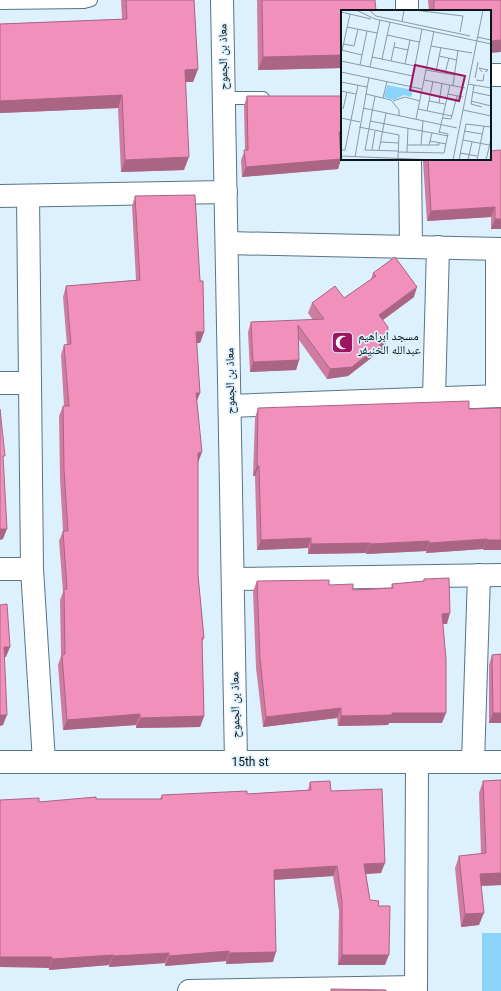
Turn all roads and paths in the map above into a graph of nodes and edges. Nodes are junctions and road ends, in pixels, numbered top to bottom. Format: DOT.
graph roads {
  1 [pos="91,0"];
  2 [pos="222,0"];
  3 [pos="0,3"];
  4 [pos="224,98"];
  5 [pos="271,98"];
  6 [pos="410,160"];
  7 [pos="226,192"];
  8 [pos="0,196"];
  9 [pos="28,196"];
  10 [pos="227,242"];
  11 [pos="411,246"];
  12 [pos="438,247"];
  13 [pos="499,249"];
  14 [pos="0,383"];
  15 [pos="30,383"];
  16 [pos="499,396"];
  17 [pos="434,398"];
  18 [pos="230,406"];
  19 [pos="0,569"];
  20 [pos="32,569"];
  21 [pos="501,575"];
  22 [pos="479,576"];
  23 [pos="233,579"];
  24 [pos="0,762"];
  25 [pos="44,762"];
  26 [pos="236,762"];
  27 [pos="417,762"];
  28 [pos="473,762"];
  29 [pos="501,762"];
  30 [pos="416,989"];
  31 [pos="189,991"];
  32 [pos="208,991"];
  1 -- 3 [label="lane"];
  2 -- 4 [label="street, معاذ بن الجموح"];
  4 -- 5 [label="lane"];
  4 -- 7 [label="street, معاذ بن الجموح"];
  6 -- 11 [label="street"];
  7 -- 9 [label="street"];
  7 -- 10 [label="street, معاذ بن الجموح"];
  8 -- 9 [label="street"];
  9 -- 15 [label="street"];
  10 -- 11 [label="street"];
  10 -- 18 [label="street, معاذ بن الجموح"];
  11 -- 12 [label="street"];
  12 -- 13 [label="street"];
  12 -- 17 [label="street"];
  13 -- 16 [label="street"];
  14 -- 15 [label="street"];
  15 -- 20 [label="street"];
  16 -- 17 [label="street"];
  17 -- 18 [label="street"];
  18 -- 23 [label="street, معاذ بن الجموح"];
  19 -- 20 [label="street"];
  20 -- 25 [label="street"];
  21 -- 22 [label="street"];
  22 -- 23 [label="street"];
  22 -- 28 [label="street"];
  23 -- 26 [label="street, معاذ بن الجموح"];
  24 -- 25 [label="street, 15th st"];
  25 -- 26 [label="street, 15th st"];
  26 -- 27 [label="street, 15th st"];
  27 -- 28 [label="street, 15th st"];
  27 -- 30 [label="street"];
  28 -- 29 [label="street, 15th st"];
  30 -- 32 [label="street"];
  31 -- 32 [label="street"];
}
